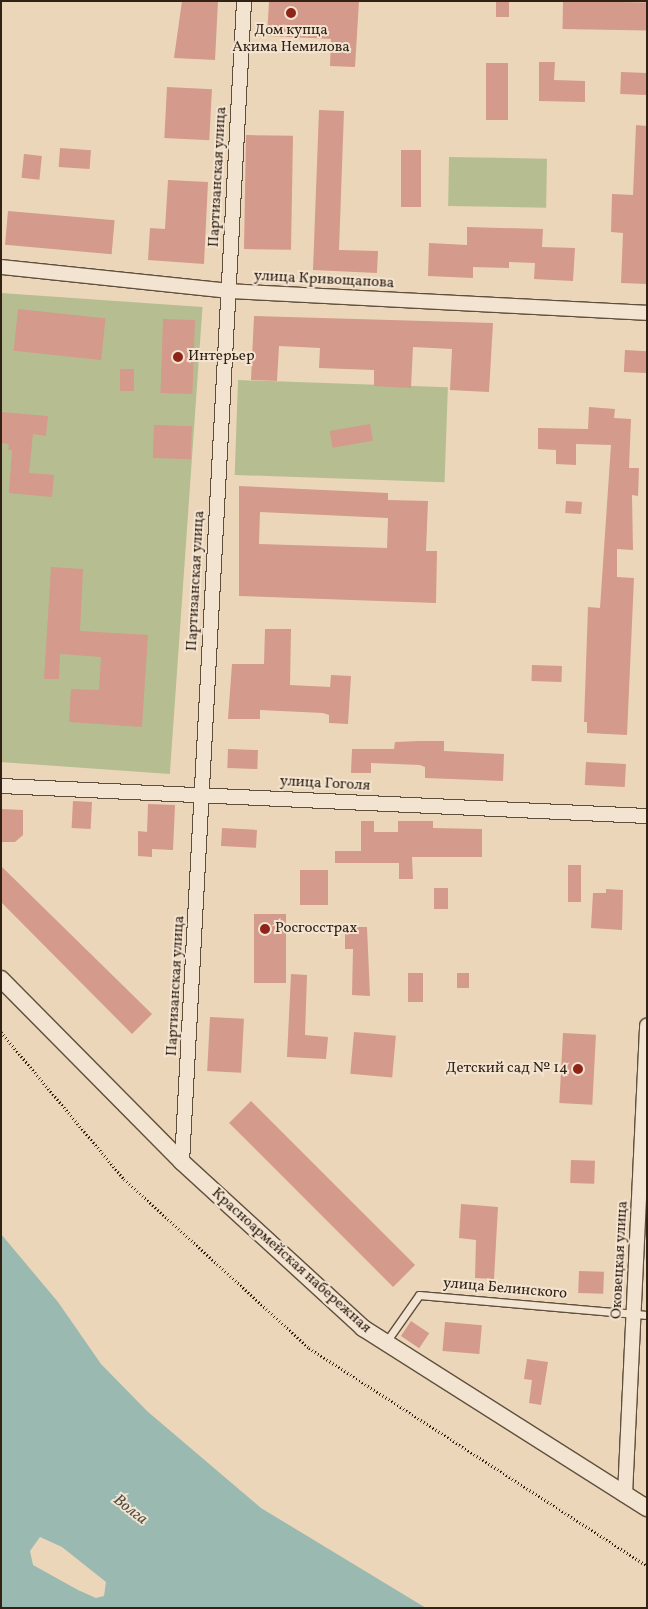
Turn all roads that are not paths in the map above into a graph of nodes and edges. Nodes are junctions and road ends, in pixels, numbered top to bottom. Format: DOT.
graph roads {
  1 [pos="244,1"];
  2 [pos="1,267"];
  3 [pos="228,291"];
  4 [pos="647,313"];
  5 [pos="1,786"];
  6 [pos="202,794"];
  7 [pos="647,816"];
  8 [pos="1,979"];
  9 [pos="647,1026"];
  10 [pos="182,1162"];
  11 [pos="640,1315"];
  12 [pos="386,1342"];
  13 [pos="625,1495"];
  14 [pos="647,1508"];
  1 -- 3 [label="street, Партизанская улица"];
  2 -- 3 [label="street, улица Кривощапова"];
  3 -- 4 [label="street, улица Кривощапова"];
  3 -- 6 [label="street, Партизанская улица"];
  5 -- 6 [label="street, улица Гоголя"];
  6 -- 7 [label="street, улица Гоголя"];
  6 -- 10 [label="street, Партизанская улица"];
  8 -- 10 [label="street, Красноармейская набережная"];
  9 -- 11 [label="street, Оковецкая улица"];
  10 -- 12 [label="street, Красноармейская набережная"];
  11 -- 12 [label="lane, улица Белинского"];
  11 -- 13 [label="street, Оковецкая улица"];
  12 -- 13 [label="street, Красноармейская набережная"];
  13 -- 14 [label="street, Красноармейская набережная"];
}
